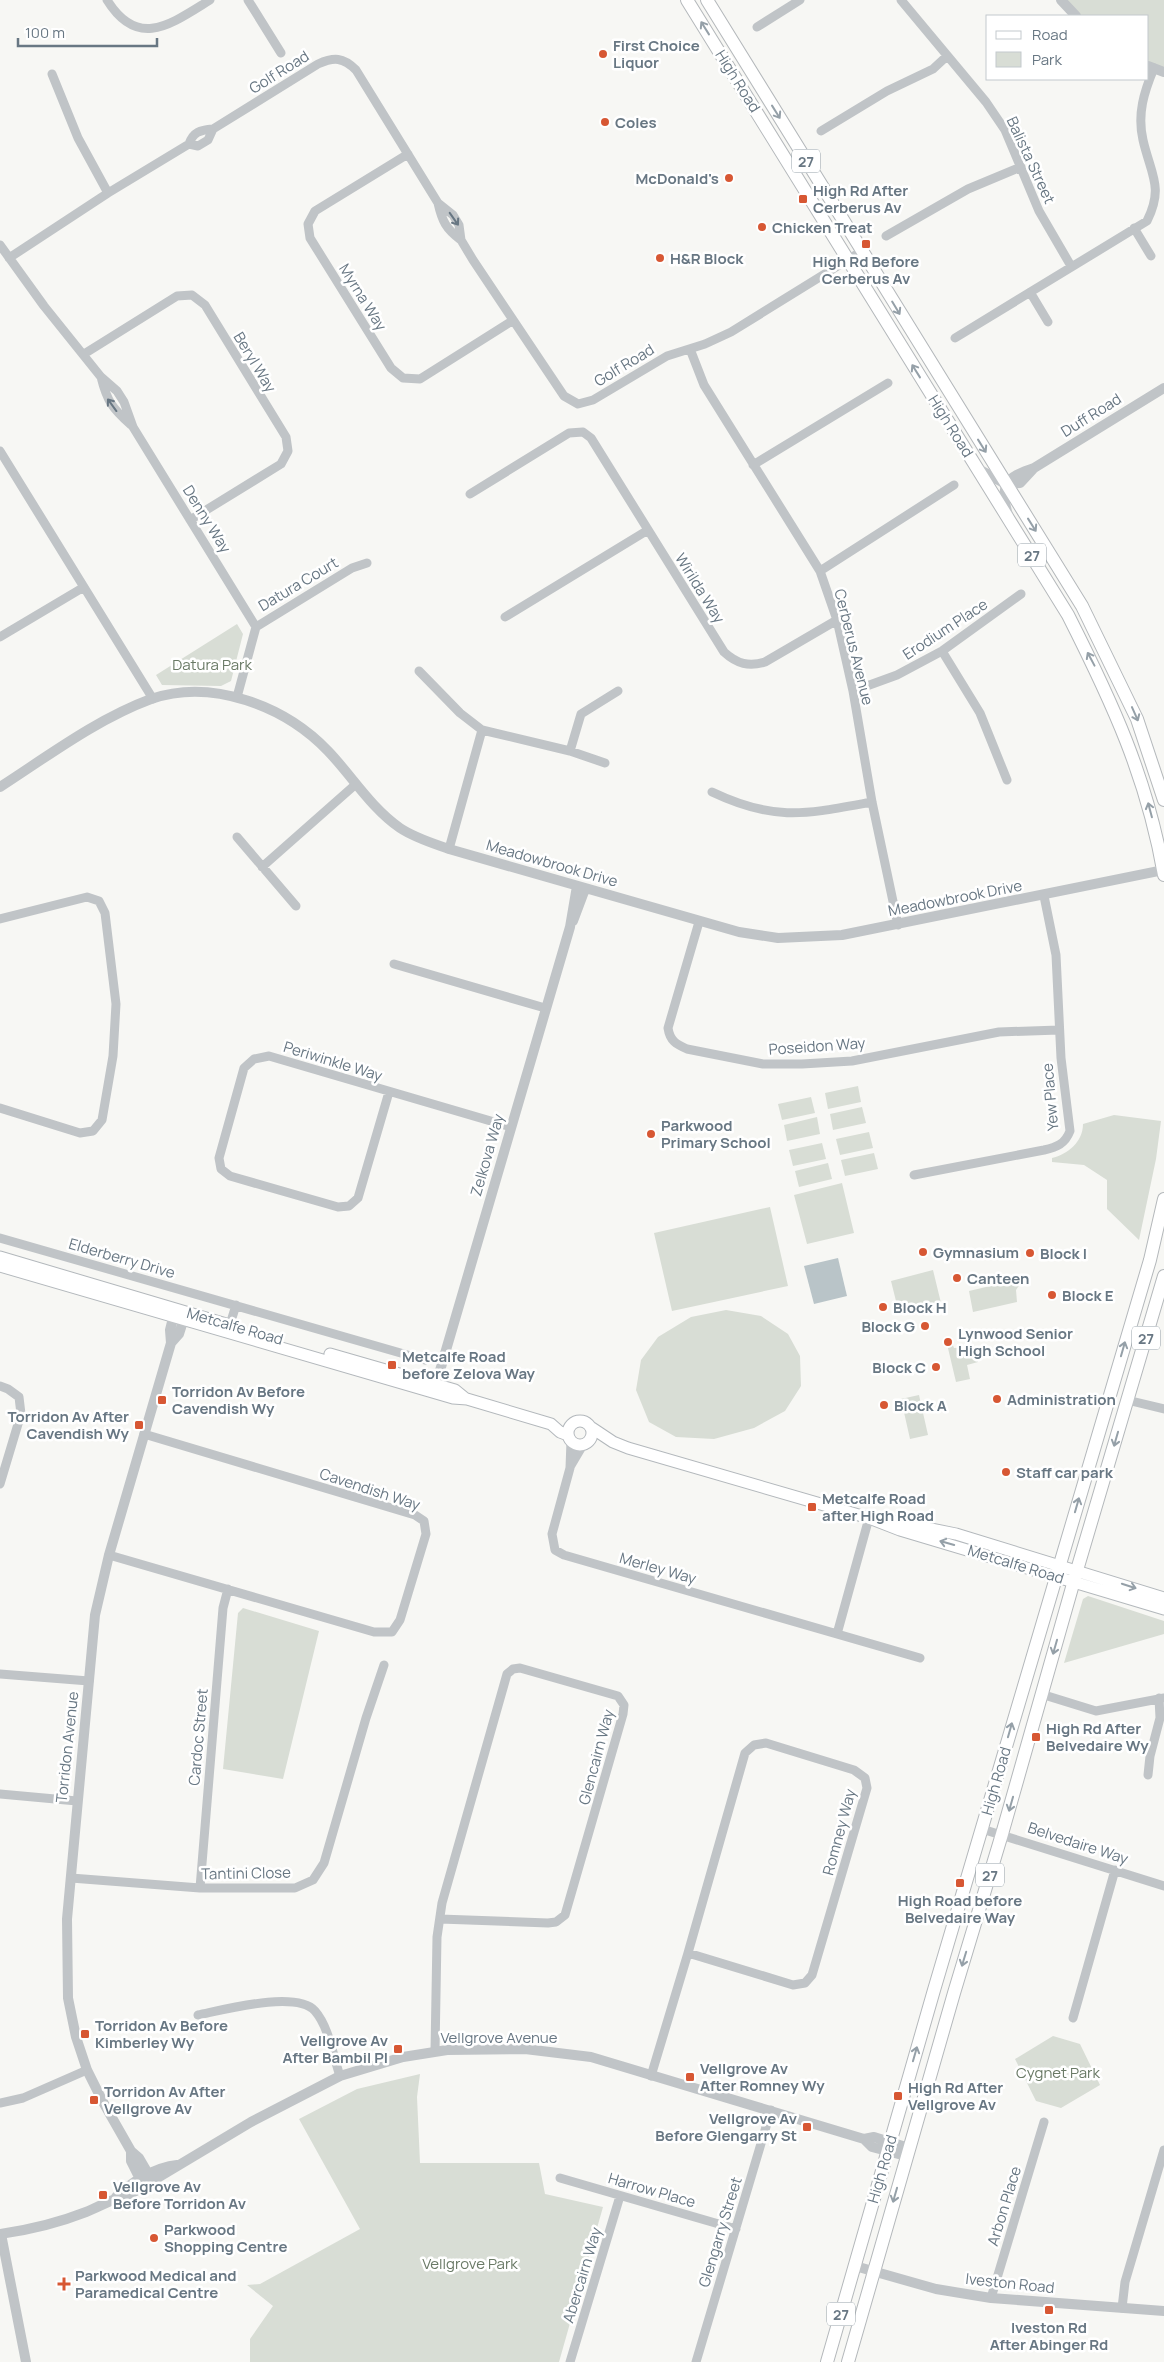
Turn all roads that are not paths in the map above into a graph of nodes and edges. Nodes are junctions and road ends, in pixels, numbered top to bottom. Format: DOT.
graph roads {
  1 [pos="107,0"];
  2 [pos="210,0"];
  3 [pos="248,0"];
  4 [pos="687,0"];
  5 [pos="707,0"];
  6 [pos="800,0"];
  7 [pos="902,0"];
  8 [pos="1061,0"];
  9 [pos="1075,15"];
  10 [pos="757,27"];
  11 [pos="280,53"];
  12 [pos="947,56"];
  13 [pos="1155,69"];
  14 [pos="52,74"];
  15 [pos="821,131"];
  16 [pos="408,154"];
  17 [pos="1021,167"];
  18 [pos="108,193"];
  19 [pos="1134,228"];
  20 [pos="886,236"];
  21 [pos="0,245"];
  22 [pos="862,251"];
  23 [pos="1151,256"];
  24 [pos="9,258"];
  25 [pos="847,260"];
  26 [pos="1071,266"];
  27 [pos="1030,292"];
  28 [pos="512,321"];
  29 [pos="1048,322"];
  30 [pos="955,338"];
  31 [pos="690,349"];
  32 [pos="84,354"];
  33 [pos="888,383"];
  34 [pos="1164,388"];
  35 [pos="0,451"];
  36 [pos="753,465"];
  37 [pos="978,469"];
  38 [pos="1006,484"];
  39 [pos="954,485"];
  40 [pos="470,494"];
  41 [pos="190,520"];
  42 [pos="1010,520"];
  43 [pos="648,530"];
  44 [pos="367,563"];
  45 [pos="820,571"];
  46 [pos="84,587"];
  47 [pos="1021,594"];
  48 [pos="505,618"];
  49 [pos="837,620"];
  50 [pos="256,627"];
  51 [pos="0,637"];
  52 [pos="942,651"];
  53 [pos="419,671"];
  54 [pos="618,691"];
  55 [pos="853,691"];
  56 [pos="237,697"];
  57 [pos="154,698"];
  58 [pos="482,730"];
  59 [pos="570,751"];
  60 [pos="605,763"];
  61 [pos="1007,780"];
  62 [pos="356,784"];
  63 [pos="0,787"];
  64 [pos="712,792"];
  65 [pos="1164,800"];
  66 [pos="872,802"];
  67 [pos="237,837"];
  68 [pos="449,849"];
  69 [pos="262,867"];
  70 [pos="1164,872"];
  71 [pos="581,887"];
  72 [pos="1044,896"];
  73 [pos="296,906"];
  74 [pos="0,918"];
  75 [pos="700,922"];
  76 [pos="898,925"];
  77 [pos="394,964"];
  78 [pos="545,1008"];
  79 [pos="1059,1030"];
  80 [pos="389,1092"];
  81 [pos="0,1108"];
  82 [pos="511,1127"];
  83 [pos="914,1175"];
  84 [pos="1164,1199"];
  85 [pos="0,1238"];
  86 [pos="0,1257"];
  87 [pos="0,1266"];
  88 [pos="1164,1276"];
  89 [pos="236,1305"];
  90 [pos="180,1314"];
  91 [pos="229,1328"];
  92 [pos="425,1360"];
  93 [pos="0,1386"];
  94 [pos="434,1388"];
  95 [pos="1127,1400"];
  96 [pos="1164,1409"];
  97 [pos="573,1423"];
  98 [pos="551,1424"];
  99 [pos="592,1428"];
  100 [pos="144,1434"];
  101 [pos="570,1438"];
  102 [pos="613,1442"];
  103 [pos="585,1444"];
  104 [pos="570,1468"];
  105 [pos="0,1484"];
  106 [pos="868,1518"];
  107 [pos="109,1555"];
  108 [pos="1058,1571"];
  109 [pos="1075,1576"];
  110 [pos="228,1589"];
  111 [pos="1164,1598"];
  112 [pos="1164,1608"];
  113 [pos="837,1634"];
  114 [pos="920,1658"];
  115 [pos="384,1665"];
  116 [pos="0,1674"];
  117 [pos="89,1681"];
  118 [pos="1042,1694"];
  119 [pos="1161,1698"];
  120 [pos="1148,1774"];
  121 [pos="0,1794"];
  122 [pos="77,1801"];
  123 [pos="982,1829"];
  124 [pos="1002,1834"];
  125 [pos="1115,1870"];
  126 [pos="71,1878"];
  127 [pos="1164,1886"];
  128 [pos="200,1888"];
  129 [pos="440,1919"];
  130 [pos="688,1953"];
  131 [pos="198,2015"];
  132 [pos="1073,2018"];
  133 [pos="435,2051"];
  134 [pos="87,2070"];
  135 [pos="340,2076"];
  136 [pos="651,2076"];
  137 [pos="0,2103"];
  138 [pos="771,2110"];
  139 [pos="1044,2122"];
  140 [pos="888,2147"];
  141 [pos="1164,2150"];
  142 [pos="908,2152"];
  143 [pos="560,2178"];
  144 [pos="146,2181"];
  145 [pos="620,2196"];
  146 [pos="736,2228"];
  147 [pos="1,2234"];
  148 [pos="855,2266"];
  149 [pos="874,2272"];
  150 [pos="990,2298"];
  151 [pos="1122,2308"];
  152 [pos="1164,2311"];
  153 [pos="26,2362"];
  154 [pos="570,2362"];
  155 [pos="696,2362"];
  156 [pos="827,2362"];
  157 [pos="848,2362"];
  1 -- 2 [label="street"];
  3 -- 11 [label="street"];
  25 -- 4 [label="main road, High Road / 27, one-way"];
  5 -- 22 [label="main road, High Road / 27, one-way"];
  6 -- 10 [label="street"];
  7 -- 12 [label="street, Balista Street"];
  8 -- 9 [label="street"];
  12 -- 15 [label="street"];
  12 -- 17 [label="street, Balista Street"];
  13 -- 19 [label="street"];
  14 -- 18 [label="street"];
  16 -- 18 [label="street, Golf Road"];
  16 -- 28 [label="street, Golf Road"];
  16 -- 28 [label="street, Myrna Way"];
  17 -- 20 [label="street"];
  17 -- 26 [label="street, Balista Street"];
  18 -- 24 [label="street, Golf Road"];
  19 -- 23 [label="street"];
  19 -- 26 [label="street"];
  21 -- 24 [label="street, Denny Way"];
  22 -- 25 [label="street, Golf Road"];
  22 -- 38 [label="main road, High Road / 27, one-way"];
  24 -- 32 [label="street, Denny Way"];
  25 -- 31 [label="street, Golf Road"];
  37 -- 25 [label="main road, High Road / 27, one-way"];
  26 -- 27 [label="street"];
  27 -- 29 [label="street"];
  27 -- 30 [label="street"];
  28 -- 31 [label="street, Golf Road"];
  31 -- 36 [label="street, Cerberus Avenue"];
  32 -- 41 [label="street, Denny Way"];
  32 -- 41 [label="street, Beryl Way"];
  33 -- 36 [label="street"];
  34 -- 38 [label="street, Duff Road"];
  35 -- 46 [label="street"];
  36 -- 45 [label="street, Cerberus Avenue"];
  37 -- 38 [label="street"];
  37 -- 42 [label="main road, High Road / 27"];
  38 -- 42 [label="street"];
  38 -- 65 [label="main road, High Road / 27, one-way"];
  39 -- 45 [label="street"];
  40 -- 43 [label="street, Wirilda Way"];
  41 -- 50 [label="street, Denny Way"];
  70 -- 42 [label="main road, High Road / 27, one-way"];
  43 -- 48 [label="street"];
  43 -- 49 [label="street, Wirilda Way"];
  44 -- 50 [label="street, Datura Court"];
  45 -- 49 [label="street, Cerberus Avenue"];
  46 -- 51 [label="street"];
  46 -- 57 [label="street"];
  47 -- 52 [label="street, Erodium Place"];
  49 -- 55 [label="street, Cerberus Avenue"];
  50 -- 56 [label="street, Datura Court"];
  52 -- 55 [label="street, Erodium Place"];
  52 -- 61 [label="street"];
  53 -- 58 [label="street"];
  54 -- 59 [label="street"];
  55 -- 66 [label="street, Cerberus Avenue"];
  56 -- 57 [label="street, Meadowbrook Drive"];
  56 -- 62 [label="street, Meadowbrook Drive"];
  57 -- 63 [label="street, Meadowbrook Drive"];
  58 -- 59 [label="street"];
  58 -- 68 [label="street"];
  59 -- 60 [label="street"];
  62 -- 68 [label="street, Meadowbrook Drive"];
  62 -- 69 [label="street"];
  64 -- 66 [label="street"];
  66 -- 76 [label="street, Cerberus Avenue"];
  67 -- 69 [label="street"];
  68 -- 71 [label="street, Meadowbrook Drive"];
  69 -- 73 [label="street"];
  70 -- 72 [label="street, Meadowbrook Drive"];
  71 -- 75 [label="street, Meadowbrook Drive"];
  71 -- 78 [label="street, Zelkova Way"];
  72 -- 76 [label="street, Meadowbrook Drive"];
  72 -- 79 [label="street, Yew Place"];
  74 -- 81 [label="street"];
  75 -- 76 [label="street, Meadowbrook Drive"];
  75 -- 79 [label="street, Poseidon Way"];
  77 -- 78 [label="street"];
  78 -- 82 [label="street, Zelkova Way"];
  79 -- 83 [label="street, Yew Place"];
  80 -- 80 [label="street, Periwinkle Way"];
  80 -- 82 [label="street, Periwinkle Way"];
  82 -- 94 [label="street, Zelkova Way"];
  108 -- 84 [label="main road, High Road / 27, one-way"];
  85 -- 89 [label="street, Elderberry Drive"];
  86 -- 90 [label="main road, Metcalfe Road"];
  87 -- 90 [label="main road, Metcalfe Road"];
  88 -- 95 [label="main road, High Road / 27"];
  89 -- 91 [label="street"];
  89 -- 92 [label="street, Elderberry Drive"];
  90 -- 91 [label="main road, Metcalfe Road"];
  90 -- 100 [label="street, Torridon Avenue"];
  91 -- 94 [label="main road, Metcalfe Road"];
  93 -- 105 [label="street"];
  94 -- 98 [label="main road, Metcalfe Road"];
  95 -- 96 [label="street"];
  95 -- 109 [label="main road, High Road / 27, one-way"];
  97 -- 98 [label="main road, Metcalfe Road"];
  97 -- 99 [label="main road, Metcalfe Road"];
  97 -- 101 [label="main road"];
  98 -- 101 [label="main road, Metcalfe Road"];
  99 -- 102 [label="main road, Metcalfe Road"];
  99 -- 103 [label="main road"];
  100 -- 107 [label="street, Torridon Avenue"];
  100 -- 110 [label="street, Cavendish Way"];
  101 -- 103 [label="main road, Metcalfe Road"];
  101 -- 104 [label="street, Merley Way"];
  102 -- 103 [label="main road, Metcalfe Road"];
  102 -- 106 [label="main road, Metcalfe Road"];
  103 -- 104 [label="street, Merley Way"];
  104 -- 113 [label="street, Merley Way"];
  106 -- 108 [label="main road, Metcalfe Road"];
  106 -- 113 [label="street"];
  107 -- 110 [label="street, Cavendish Way"];
  107 -- 117 [label="street, Torridon Avenue"];
  108 -- 109 [label="main road, Metcalfe Road"];
  123 -- 108 [label="main road, High Road / 27, one-way"];
  109 -- 111 [label="main road, Metcalfe Road, one-way"];
  109 -- 112 [label="main road, Metcalfe Road"];
  109 -- 118 [label="main road, High Road / 27, one-way"];
  110 -- 128 [label="street, Cardoc Street"];
  113 -- 114 [label="street, Merley Way"];
  115 -- 128 [label="street, Tantini Close"];
  116 -- 117 [label="street"];
  117 -- 122 [label="street, Torridon Avenue"];
  118 -- 119 [label="street"];
  118 -- 124 [label="main road, High Road / 27, one-way"];
  119 -- 120 [label="street"];
  121 -- 122 [label="street"];
  122 -- 126 [label="street, Torridon Avenue"];
  123 -- 124 [label="street, Belvedaire Way"];
  140 -- 123 [label="main road, High Road / 27, one-way"];
  124 -- 125 [label="street, Belvedaire Way"];
  124 -- 142 [label="main road, High Road / 27, one-way"];
  125 -- 127 [label="street, Belvedaire Way"];
  125 -- 132 [label="street"];
  126 -- 128 [label="street, Tantini Close"];
  126 -- 134 [label="street, Torridon Avenue"];
  129 -- 129 [label="street, Glencairn Way"];
  129 -- 133 [label="street, Glencairn Way"];
  130 -- 130 [label="street, Romney Way"];
  130 -- 136 [label="street, Romney Way"];
  131 -- 135 [label="street"];
  133 -- 135 [label="street, Vellgrove Avenue"];
  133 -- 136 [label="street, Vellgrove Avenue"];
  134 -- 137 [label="street"];
  134 -- 144 [label="street, Torridon Avenue"];
  135 -- 144 [label="street, Vellgrove Avenue"];
  136 -- 138 [label="street, Vellgrove Avenue"];
  138 -- 140 [label="street, Vellgrove Avenue"];
  138 -- 146 [label="street, Glengarry Street"];
  139 -- 150 [label="street, Arbon Place"];
  140 -- 142 [label="street, Vellgrove Avenue"];
  140 -- 148 [label="main road, High Road / 27"];
  141 -- 151 [label="street"];
  142 -- 149 [label="main road, High Road / 27, one-way"];
  143 -- 145 [label="street, Harrow Place"];
  144 -- 147 [label="street, Vellgrove Avenue"];
  145 -- 146 [label="street, Harrow Place"];
  145 -- 154 [label="street, Abercairn Way"];
  146 -- 155 [label="street, Glengarry Street"];
  147 -- 153 [label="street"];
  148 -- 149 [label="street, Iveston Road"];
  148 -- 156 [label="main road, High Road / 27"];
  149 -- 150 [label="street, Iveston Road"];
  149 -- 157 [label="main road, High Road / 27"];
  150 -- 151 [label="street, Iveston Road"];
  151 -- 152 [label="street, Iveston Road"];
}
